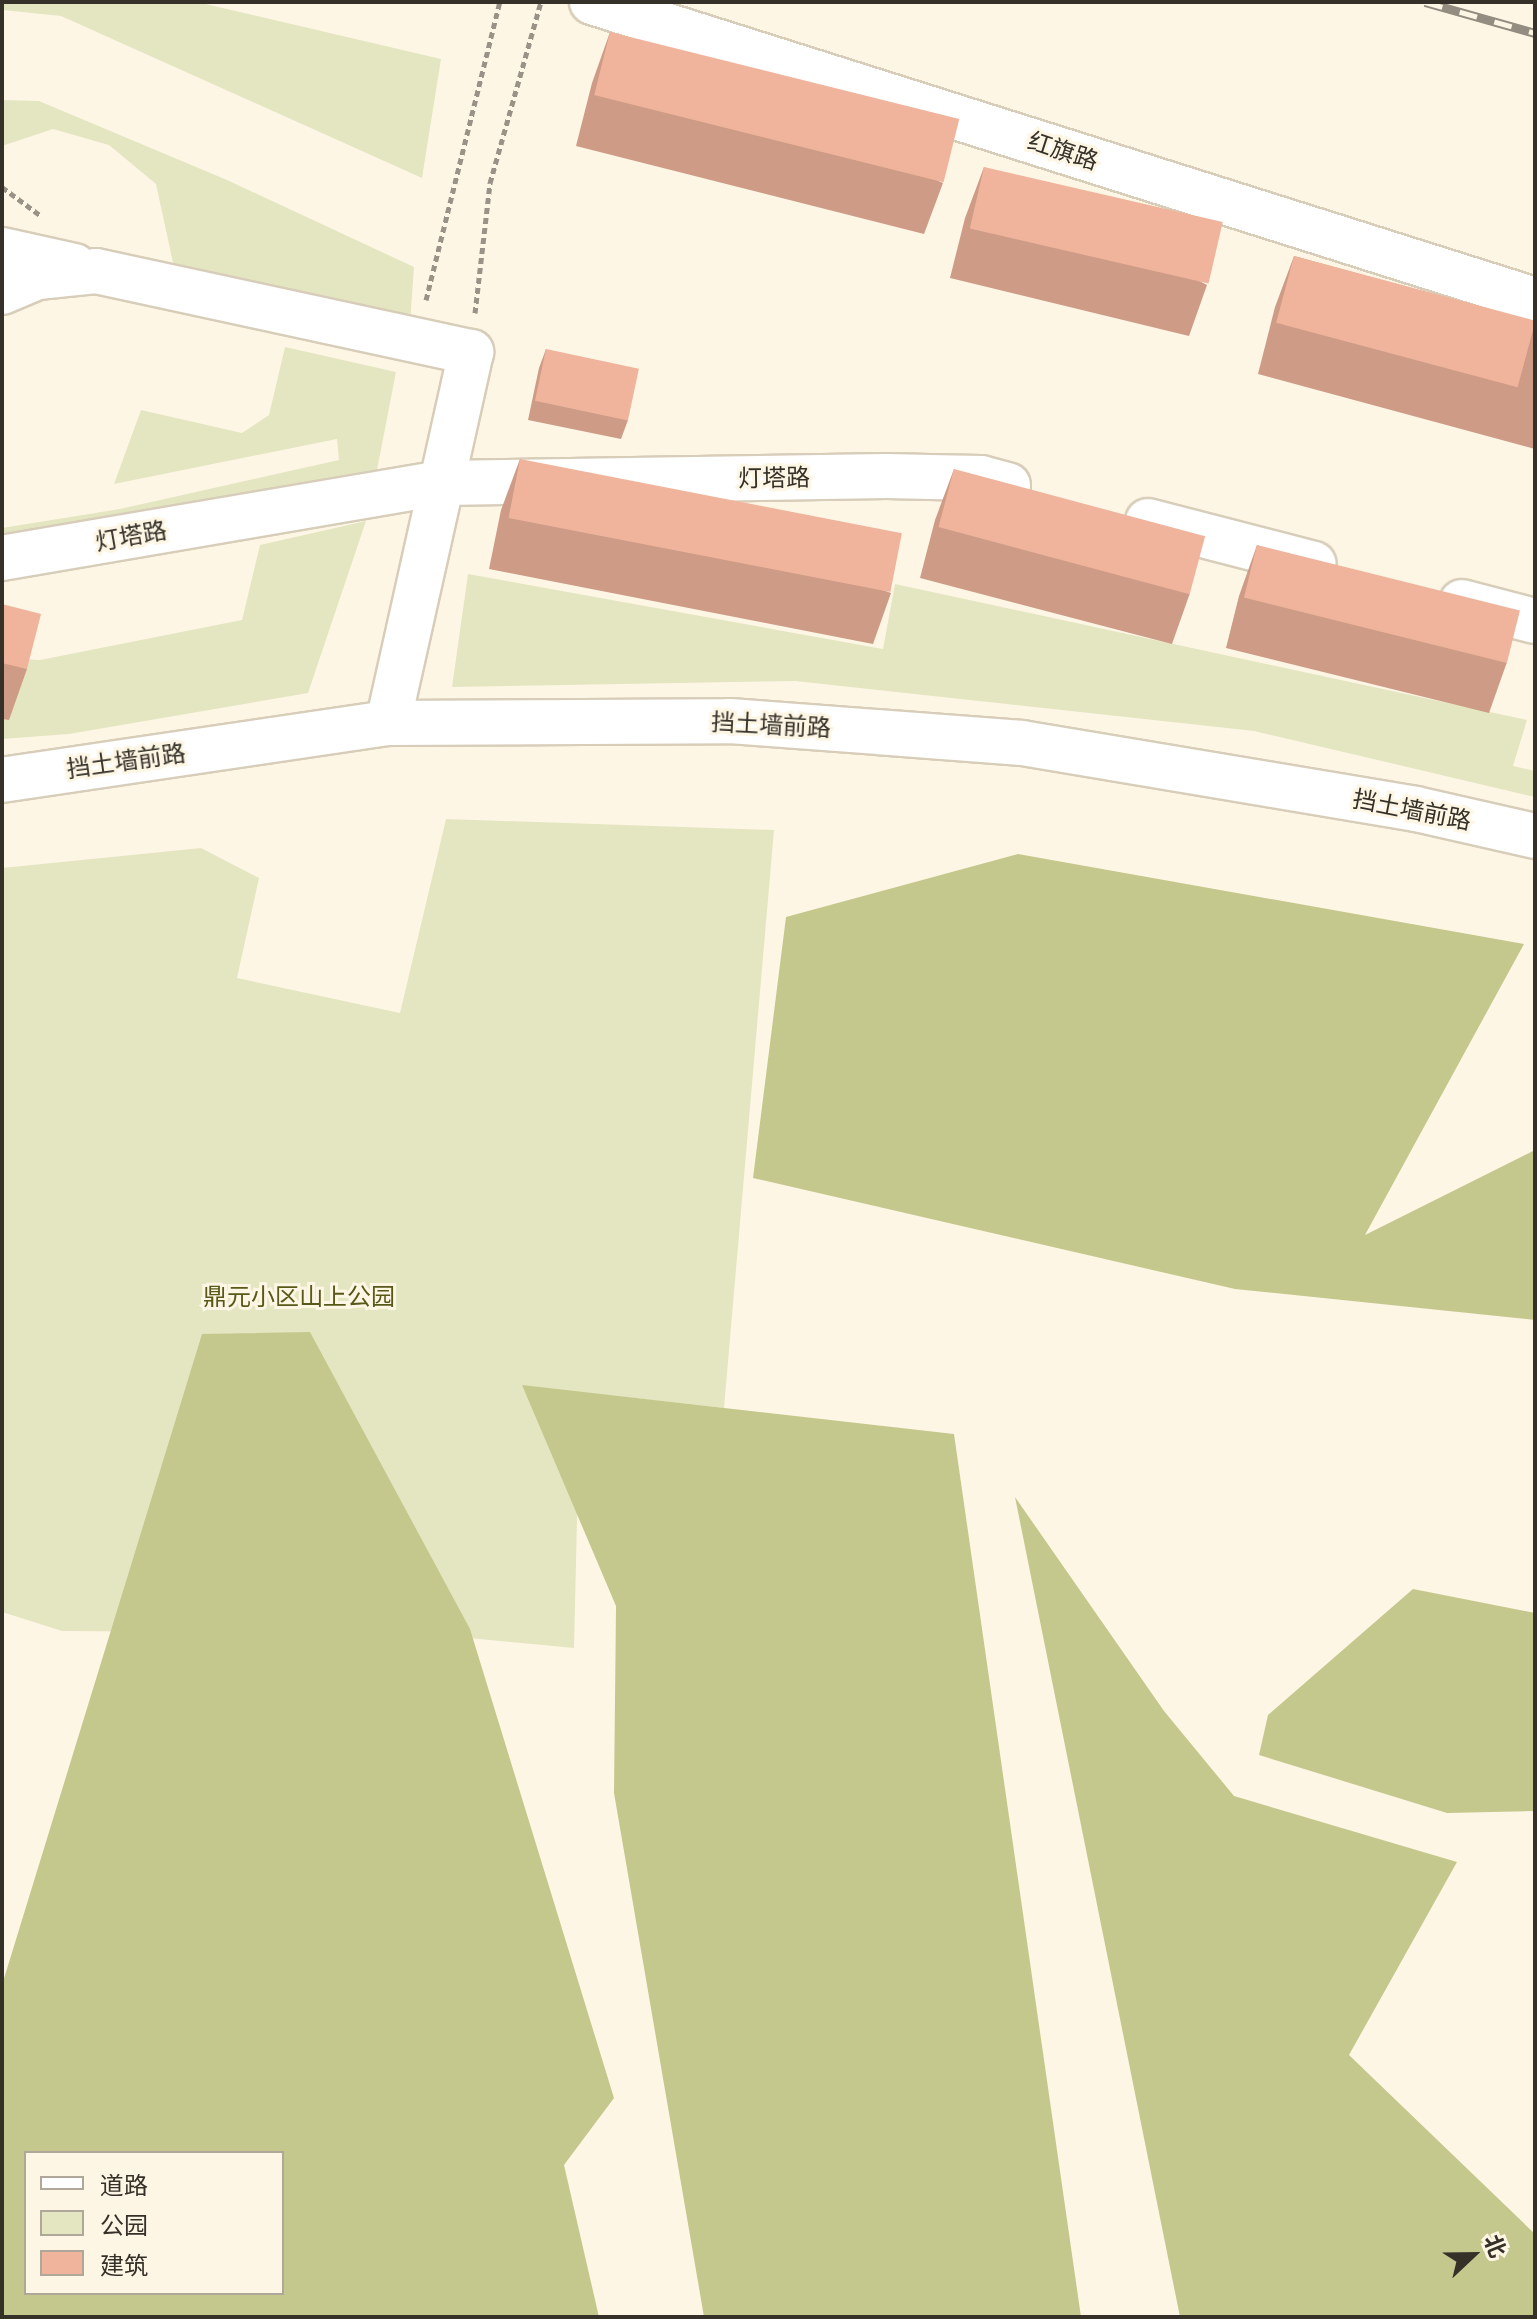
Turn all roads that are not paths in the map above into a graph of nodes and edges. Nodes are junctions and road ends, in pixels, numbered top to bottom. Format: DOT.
graph roads {
  1 [pos="592,2"];
  2 [pos="2,250"];
  3 [pos="96,271"];
  4 [pos="2,292"];
  5 [pos="1535,300"];
  6 [pos="442,483"];
  7 [pos="1042,494"];
  8 [pos="1104,510"];
  9 [pos="2,558"];
  10 [pos="1350,573"];
  11 [pos="1427,593"];
  12 [pos="1535,621"];
  13 [pos="388,723"];
  14 [pos="2,780"];
  15 [pos="1535,836"];
  1 -- 5 [label="street, 红旗路"];
  2 -- 3 [label="street"];
  3 -- 4 [label="street"];
  3 -- 6 [label="street"];
  6 -- 7 [label="street, 灯塔路"];
  6 -- 9 [label="street, 灯塔路"];
  6 -- 13 [label="street"];
  8 -- 10 [label="street"];
  11 -- 12 [label="street"];
  13 -- 14 [label="street, 挡土墙前路"];
  13 -- 15 [label="street, 挡土墙前路"];
}
